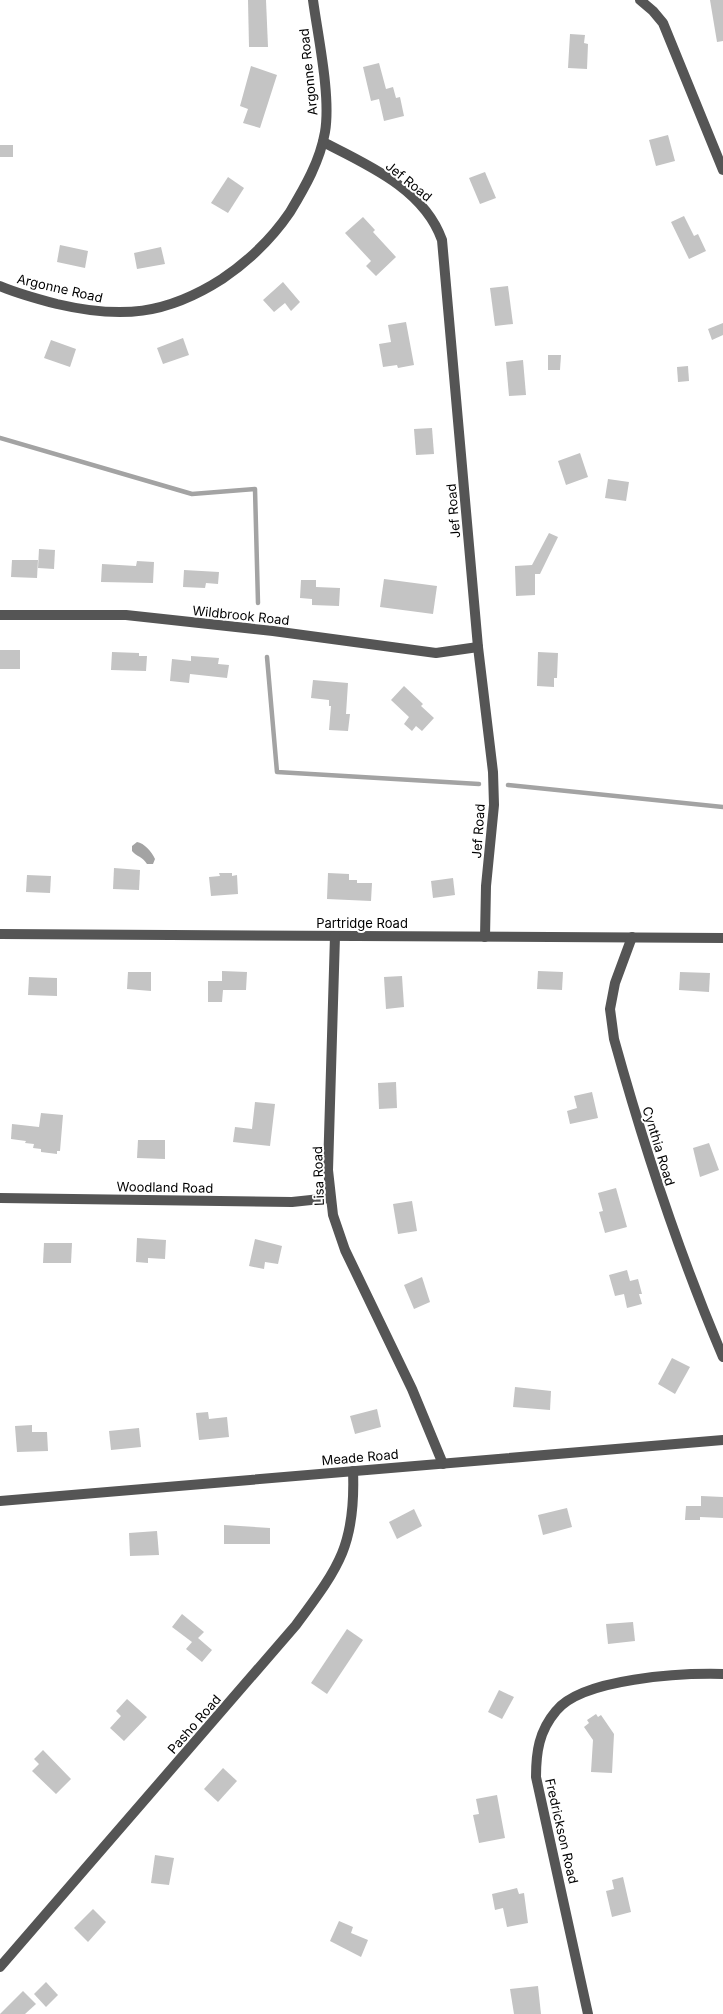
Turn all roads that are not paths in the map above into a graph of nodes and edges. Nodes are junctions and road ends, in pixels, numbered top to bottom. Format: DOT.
graph roads {
  1 [pos="313,0"];
  2 [pos="640,0"];
  3 [pos="323,142"];
  4 [pos="723,170"];
  5 [pos="0,286"];
  6 [pos="0,615"];
  7 [pos="478,647"];
  8 [pos="0,934"];
  9 [pos="335,936"];
  10 [pos="484,937"];
  11 [pos="632,938"];
  12 [pos="723,938"];
  13 [pos="0,1198"];
  14 [pos="330,1198"];
  15 [pos="723,1357"];
  16 [pos="723,1440"];
  17 [pos="443,1464"];
  18 [pos="353,1471"];
  19 [pos="0,1501"];
  20 [pos="723,1674"];
  21 [pos="0,1967"];
  22 [pos="588,2014"];
  1 -- 3 [label="street, Argonne Road"];
  2 -- 4 [label="street"];
  3 -- 5 [label="street, Argonne Road"];
  3 -- 7 [label="street, Jef Road"];
  6 -- 7 [label="street, Wildbrook Road"];
  7 -- 10 [label="street, Jef Road"];
  8 -- 9 [label="street, Partridge Road"];
  9 -- 10 [label="street, Partridge Road"];
  9 -- 14 [label="street, Lisa Road"];
  10 -- 11 [label="street, Partridge Road"];
  11 -- 12 [label="street, Partridge Road"];
  11 -- 15 [label="street, Cynthia Road"];
  13 -- 14 [label="street, Woodland Road"];
  14 -- 17 [label="street, Lisa Road"];
  16 -- 17 [label="street, Meade Road"];
  17 -- 18 [label="street, Meade Road"];
  18 -- 19 [label="street, Meade Road"];
  18 -- 21 [label="street, Pasho Road"];
  20 -- 22 [label="street, Fredrickson Road"];
}
